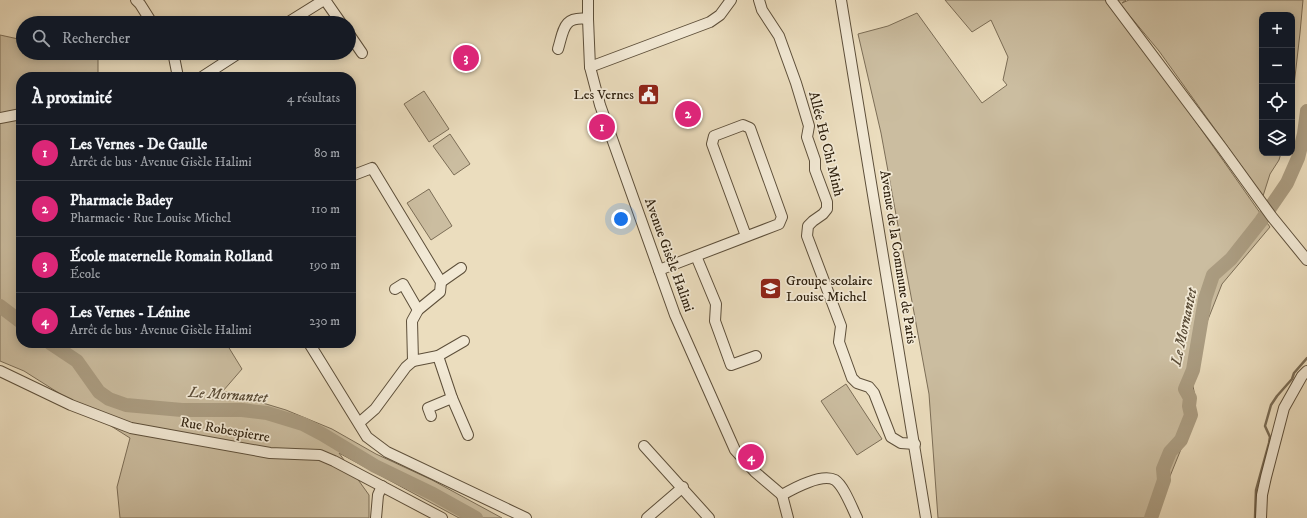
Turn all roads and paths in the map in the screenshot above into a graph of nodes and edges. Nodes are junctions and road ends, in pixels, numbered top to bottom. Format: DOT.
graph roads {
  1 [pos="136,0"];
  2 [pos="324,0"];
  3 [pos="588,0"];
  4 [pos="731,0"];
  5 [pos="759,0"];
  6 [pos="841,0"];
  7 [pos="1111,0"];
  8 [pos="148,16"];
  9 [pos="298,16"];
  10 [pos="336,16"];
  11 [pos="588,19"];
  12 [pos="356,44"];
  13 [pos="558,49"];
  14 [pos="362,53"];
  15 [pos="175,60"];
  16 [pos="229,60"];
  17 [pos="590,67"];
  18 [pos="177,72"];
  19 [pos="210,72"];
  20 [pos="16,115"];
  21 [pos="0,118"];
  22 [pos="356,174"];
  23 [pos="746,236"];
  24 [pos="696,256"];
  25 [pos="1307,260"];
  26 [pos="461,268"];
  27 [pos="659,270"];
  28 [pos="441,282"];
  29 [pos="395,289"];
  30 [pos="418,310"];
  31 [pos="464,341"];
  32 [pos="312,348"];
  33 [pos="438,356"];
  34 [pos="756,356"];
  35 [pos="413,361"];
  36 [pos="0,371"];
  37 [pos="1307,371"];
  38 [pos="452,398"];
  39 [pos="431,416"];
  40 [pos="359,423"];
  41 [pos="468,435"];
  42 [pos="915,444"];
  43 [pos="644,446"];
  44 [pos="382,486"];
  45 [pos="682,488"];
  46 [pos="782,495"];
  47 [pos="376,518"];
  48 [pos="442,518"];
  49 [pos="526,518"];
  50 [pos="647,518"];
  51 [pos="709,518"];
  52 [pos="788,518"];
  53 [pos="857,518"];
  54 [pos="926,518"];
  55 [pos="1262,518"];
  1 -- 8 [label="street"];
  2 -- 9 [label="street"];
  2 -- 10 [label="street"];
  3 -- 11 [label="street, Avenue Gisèle Halimi"];
  4 -- 17 [label="street"];
  5 -- 42 [label="street, Allée Ho Chi Minh"];
  6 -- 42 [label="street, Avenue de la Commune de Paris"];
  7 -- 25 [label="street"];
  11 -- 13 [label="street"];
  11 -- 17 [label="street, Avenue Gisèle Halimi"];
  12 -- 14 [label="street"];
  15 -- 18 [label="street"];
  16 -- 19 [label="street"];
  17 -- 27 [label="street, Avenue Gisèle Halimi"];
  20 -- 21 [label="street"];
  22 -- 28 [label="street"];
  23 -- 23 [label="street"];
  23 -- 24 [label="street"];
  24 -- 27 [label="street"];
  24 -- 34 [label="street"];
  26 -- 28 [label="street"];
  27 -- 46 [label="street, Avenue Gisèle Halimi"];
  28 -- 30 [label="street"];
  29 -- 30 [label="street"];
  30 -- 35 [label="street"];
  31 -- 33 [label="street"];
  32 -- 40 [label="street"];
  33 -- 35 [label="street"];
  33 -- 38 [label="street"];
  35 -- 40 [label="street"];
  36 -- 44 [label="street, Rue Robespierre"];
  37 -- 55 [label="street"];
  38 -- 39 [label="street"];
  38 -- 41 [label="street"];
  40 -- 49 [label="street"];
  42 -- 54 [label="street, Avenue de la Commune de Paris"];
  43 -- 45 [label="street"];
  44 -- 47 [label="street"];
  44 -- 48 [label="street, Rue Robespierre"];
  45 -- 50 [label="street"];
  45 -- 51 [label="street"];
  46 -- 52 [label="street"];
  46 -- 53 [label="street"];
}
